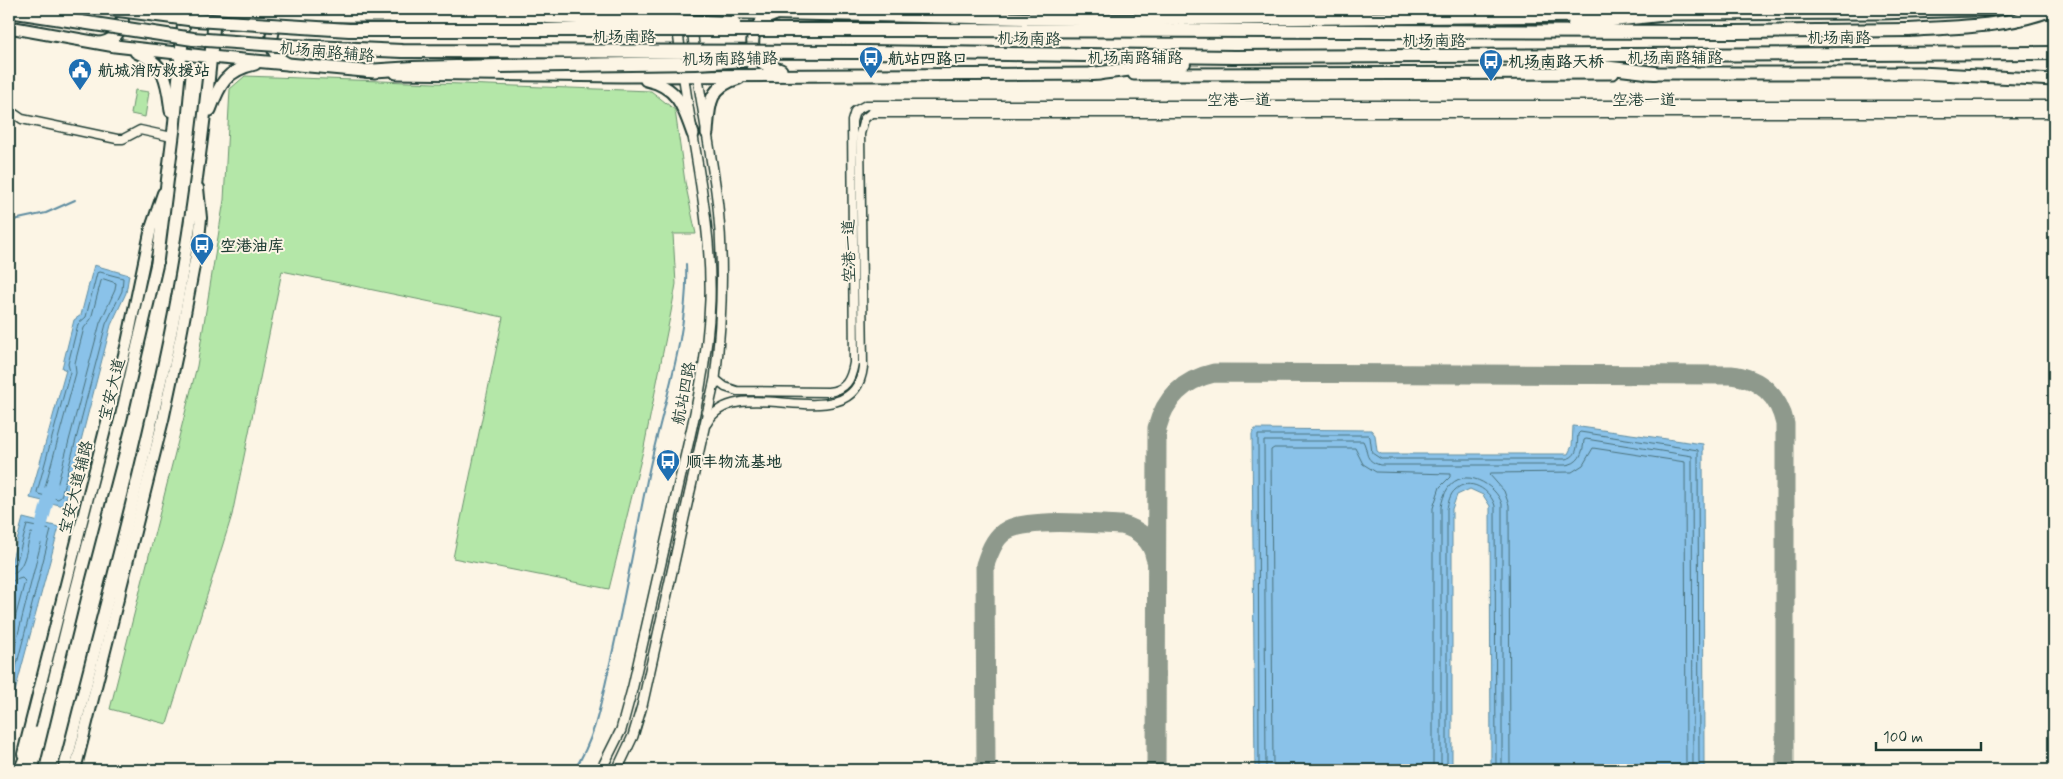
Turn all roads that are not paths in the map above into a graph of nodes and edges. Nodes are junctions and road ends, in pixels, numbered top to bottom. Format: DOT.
graph roads {
  1 [pos="111,9"];
  2 [pos="120,9"];
  3 [pos="185,9"];
  4 [pos="213,9"];
  5 [pos="257,9"];
  6 [pos="1473,9"];
  7 [pos="1527,9"];
  8 [pos="2003,9"];
  9 [pos="2024,9"];
  10 [pos="2053,9"];
  11 [pos="9,11"];
  12 [pos="675,12"];
  13 [pos="690,12"];
  14 [pos="776,14"];
  15 [pos="1669,14"];
  16 [pos="277,15"];
  17 [pos="291,16"];
  18 [pos="394,16"];
  19 [pos="1561,17"];
  20 [pos="1436,18"];
  21 [pos="9,27"];
  22 [pos="866,31"];
  23 [pos="1501,31"];
  24 [pos="94,43"];
  25 [pos="115,46"];
  26 [pos="866,52"];
  27 [pos="2053,53"];
  28 [pos="181,54"];
  29 [pos="1502,56"];
  30 [pos="211,57"];
  31 [pos="1234,57"];
  32 [pos="267,62"];
  33 [pos="292,65"];
  34 [pos="367,71"];
  35 [pos="1655,73"];
  36 [pos="768,74"];
  37 [pos="811,74"];
  38 [pos="1092,74"];
  39 [pos="684,75"];
  40 [pos="698,75"];
  41 [pos="622,76"];
  42 [pos="2054,80"];
  43 [pos="2054,104"];
  44 [pos="9,110"];
  45 [pos="2054,113"];
  46 [pos="204,129"];
  47 [pos="173,132"];
  48 [pos="707,133"];
  49 [pos="693,134"];
  50 [pos="197,181"];
  51 [pos="166,183"];
  52 [pos="715,379"];
  53 [pos="705,427"];
  54 [pos="118,552"];
  55 [pos="119,595"];
  56 [pos="50,699"];
  57 [pos="20,770"];
  58 [pos="32,770"];
  59 [pos="64,770"];
  60 [pos="75,770"];
  61 [pos="601,770"];
  62 [pos="617,770"];
  1 -- 22 [label="highway, 机场南路, bridge"];
  2 -- 24 [label="main road"];
  3 -- 28 [label="main road, 宝安大道"];
  4 -- 16 [label="main road, 机场南路辅路"];
  4 -- 30 [label="main road"];
  5 -- 16 [label="main road"];
  6 -- 20 [label="main road"];
  7 -- 19 [label="main road"];
  8 -- 15 [label="main road, 机场南路辅路"];
  9 -- 10 [label="main road"];
  10 -- 23 [label="highway, 机场南路, bridge"];
  11 -- 26 [label="highway, 机场南路, bridge"];
  12 -- 13 [label="main road, 机场南路辅路"];
  12 -- 18 [label="main road, 机场南路辅路"];
  12 -- 39 [label="street, 航站四路"];
  13 -- 14 [label="main road, 机场南路辅路"];
  13 -- 40 [label="street, 航站四路"];
  14 -- 20 [label="main road, 机场南路辅路"];
  14 -- 37 [label="main road"];
  15 -- 19 [label="main road, 机场南路辅路"];
  15 -- 23 [label="highway"];
  16 -- 17 [label="main road, 机场南路辅路"];
  17 -- 18 [label="main road, 机场南路辅路"];
  17 -- 33 [label="main road"];
  18 -- 22 [label="highway, bridge"];
  19 -- 20 [label="main road, 机场南路辅路"];
  21 -- 24 [label="main road, 机场南路辅路"];
  22 -- 23 [label="highway, 机场南路, bridge"];
  24 -- 25 [label="main road, 机场南路辅路"];
  25 -- 28 [label="main road, 机场南路辅路"];
  25 -- 47 [label="main road"];
  26 -- 31 [label="highway, 机场南路"];
  26 -- 34 [label="highway, bridge"];
  27 -- 29 [label="highway, 机场南路"];
  28 -- 30 [label="main road, 机场南路辅路"];
  28 -- 47 [label="main road, 宝安大道"];
  29 -- 31 [label="highway, 机场南路"];
  29 -- 35 [label="highway"];
  30 -- 32 [label="main road, 机场南路辅路"];
  30 -- 46 [label="main road"];
  31 -- 38 [label="highway"];
  32 -- 33 [label="main road, 机场南路辅路"];
  32 -- 46 [label="main road"];
  33 -- 34 [label="main road, 机场南路辅路"];
  34 -- 41 [label="main road, 机场南路辅路"];
  35 -- 38 [label="main road, 机场南路辅路"];
  35 -- 42 [label="main road, 机场南路辅路"];
  36 -- 37 [label="main road, 机场南路辅路"];
  36 -- 40 [label="main road, 机场南路辅路"];
  36 -- 48 [label="main road"];
  37 -- 38 [label="main road, 机场南路辅路"];
  39 -- 40 [label="main road, 机场南路辅路"];
  39 -- 41 [label="main road, 机场南路辅路"];
  39 -- 49 [label="street, 航站四路"];
  40 -- 48 [label="street, 航站四路"];
  41 -- 49 [label="main road"];
  43 -- 52 [label="street, 空港一道"];
  44 -- 47 [label="street"];
  45 -- 53 [label="street, 空港一道"];
  46 -- 50 [label="main road"];
  47 -- 51 [label="main road, 宝安大道"];
  48 -- 52 [label="street, 航站四路"];
  49 -- 61 [label="street, 航站四路"];
  50 -- 54 [label="main road"];
  50 -- 55 [label="main road"];
  51 -- 56 [label="main road, 宝安大道"];
  51 -- 57 [label="main road, 宝安大道辅路"];
  52 -- 53 [label="street, 航站四路"];
  53 -- 62 [label="street, 航站四路"];
  54 -- 55 [label="main road"];
  54 -- 59 [label="main road"];
  55 -- 60 [label="main road"];
  56 -- 57 [label="main road"];
  56 -- 58 [label="main road, 宝安大道"];
}
